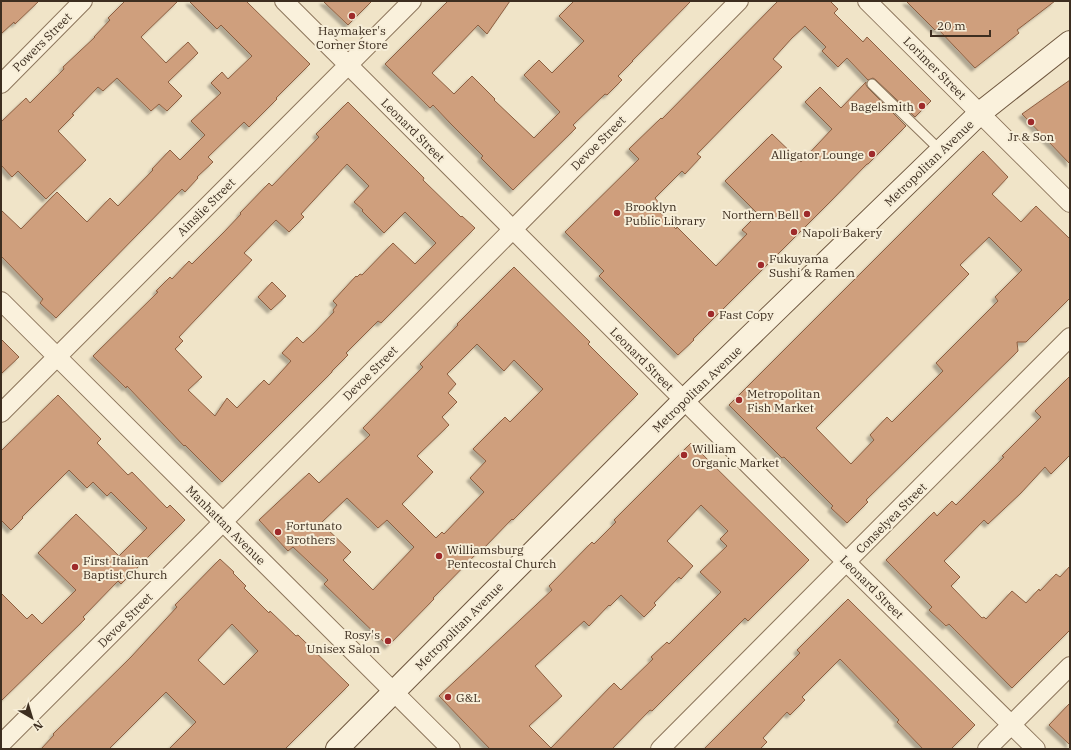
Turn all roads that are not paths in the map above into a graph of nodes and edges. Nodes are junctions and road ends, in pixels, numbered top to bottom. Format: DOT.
graph roads {
  1 [pos="83,1"];
  2 [pos="284,1"];
  3 [pos="412,1"];
  4 [pos="739,1"];
  5 [pos="867,1"];
  6 [pos="1070,42"];
  7 [pos="348,65"];
  8 [pos="1,84"];
  9 [pos="872,84"];
  10 [pos="980,113"];
  11 [pos="941,151"];
  12 [pos="1070,203"];
  13 [pos="512,229"];
  14 [pos="1,301"];
  15 [pos="1070,337"];
  16 [pos="57,357"];
  17 [pos="684,400"];
  18 [pos="1,413"];
  19 [pos="222,522"];
  20 [pos="847,562"];
  21 [pos="1070,666"];
  22 [pos="393,692"];
  23 [pos="1012,724"];
  24 [pos="1,744"];
  25 [pos="337,749"];
  26 [pos="451,749"];
  27 [pos="660,749"];
  28 [pos="987,749"];
  29 [pos="1036,749"];
  1 -- 8 [label="street, Powers Street"];
  2 -- 7 [label="street, Leonard Street"];
  3 -- 7 [label="street, Ainslie Street"];
  4 -- 13 [label="street, Devoe Street"];
  5 -- 10 [label="street, Lorimer Street"];
  6 -- 10 [label="main road, Metropolitan Avenue"];
  7 -- 13 [label="street, Leonard Street"];
  7 -- 16 [label="street, Ainslie Street"];
  9 -- 11 [label="lane"];
  10 -- 11 [label="main road, Metropolitan Avenue"];
  10 -- 12 [label="street, Lorimer Street"];
  11 -- 17 [label="main road, Metropolitan Avenue"];
  13 -- 17 [label="street, Leonard Street"];
  13 -- 19 [label="street, Devoe Street"];
  14 -- 16 [label="street, Manhattan Avenue"];
  15 -- 20 [label="street, Conselyea Street"];
  16 -- 18 [label="street, Ainslie Street"];
  16 -- 19 [label="street, Manhattan Avenue"];
  17 -- 20 [label="street, Leonard Street"];
  17 -- 22 [label="main road, Metropolitan Avenue"];
  19 -- 22 [label="street, Manhattan Avenue"];
  19 -- 24 [label="street, Devoe Street"];
  20 -- 23 [label="street, Leonard Street"];
  20 -- 27 [label="street, Conselyea Street"];
  21 -- 23 [label="street"];
  22 -- 25 [label="main road, Metropolitan Avenue"];
  22 -- 26 [label="street, Manhattan Avenue"];
  23 -- 28 [label="street"];
  23 -- 29 [label="street, Leonard Street"];
}
